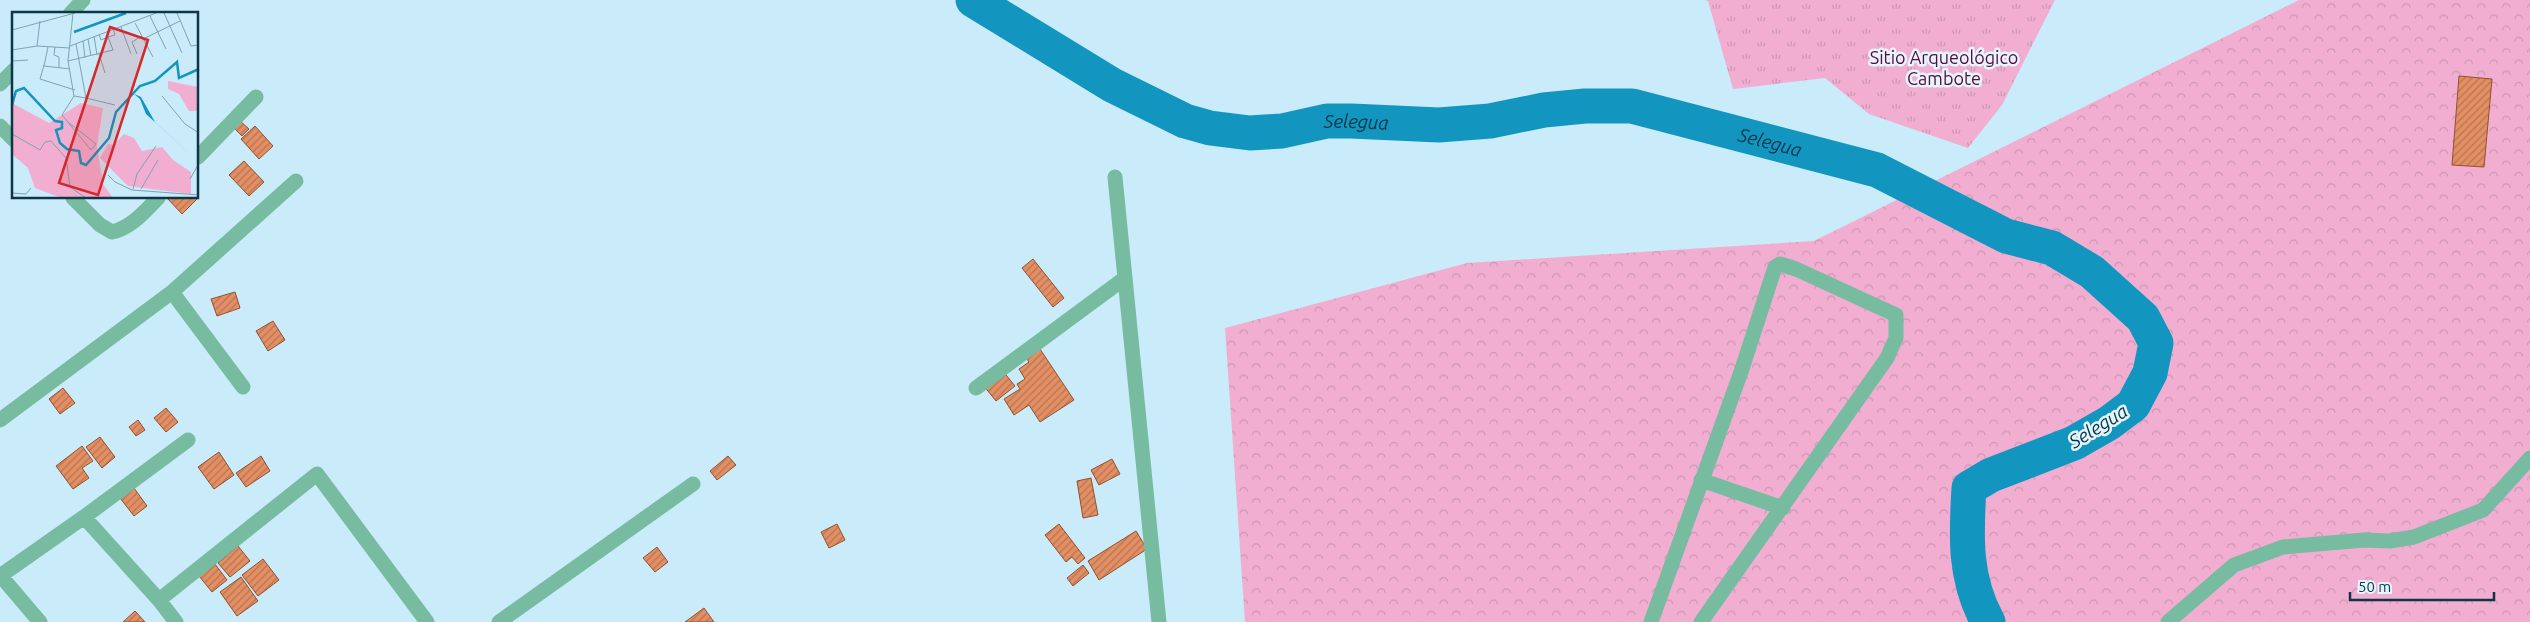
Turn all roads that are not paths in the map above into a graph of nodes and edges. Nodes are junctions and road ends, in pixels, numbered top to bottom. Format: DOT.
graph roads {
  1 [pos="83,0"];
  2 [pos="72,12"];
  3 [pos="8,69"];
  4 [pos="0,84"];
  5 [pos="256,97"];
  6 [pos="0,126"];
  7 [pos="12,138"];
  8 [pos="199,156"];
  9 [pos="1115,177"];
  10 [pos="296,181"];
  11 [pos="73,199"];
  12 [pos="157,199"];
  13 [pos="1125,278"];
  14 [pos="172,292"];
  15 [pos="243,387"];
  16 [pos="976,388"];
  17 [pos="0,420"];
  18 [pos="188,440"];
  19 [pos="2530,458"];
  20 [pos="1702,480"];
  21 [pos="693,484"];
  22 [pos="1783,508"];
  23 [pos="84,517"];
  24 [pos="0,576"];
  25 [pos="159,600"];
  26 [pos="40,622"];
  27 [pos="176,622"];
  28 [pos="427,622"];
  29 [pos="500,622"];
  30 [pos="1160,622"];
  31 [pos="1651,622"];
  32 [pos="1701,622"];
  33 [pos="2168,622"];
  1 -- 2 [label="street"];
  3 -- 4 [label="street"];
  5 -- 8 [label="street"];
  6 -- 7 [label="street"];
  9 -- 13 [label="street"];
  10 -- 14 [label="street"];
  11 -- 12 [label="street"];
  13 -- 16 [label="street"];
  13 -- 30 [label="street"];
  14 -- 15 [label="street"];
  14 -- 17 [label="street"];
  18 -- 23 [label="street"];
  19 -- 33 [label="street"];
  20 -- 22 [label="street"];
  20 -- 22 [label="street"];
  20 -- 31 [label="street"];
  21 -- 29 [label="street"];
  22 -- 32 [label="street"];
  23 -- 24 [label="street"];
  23 -- 25 [label="street"];
  24 -- 26 [label="street"];
  25 -- 27 [label="street"];
  25 -- 28 [label="street"];
}
